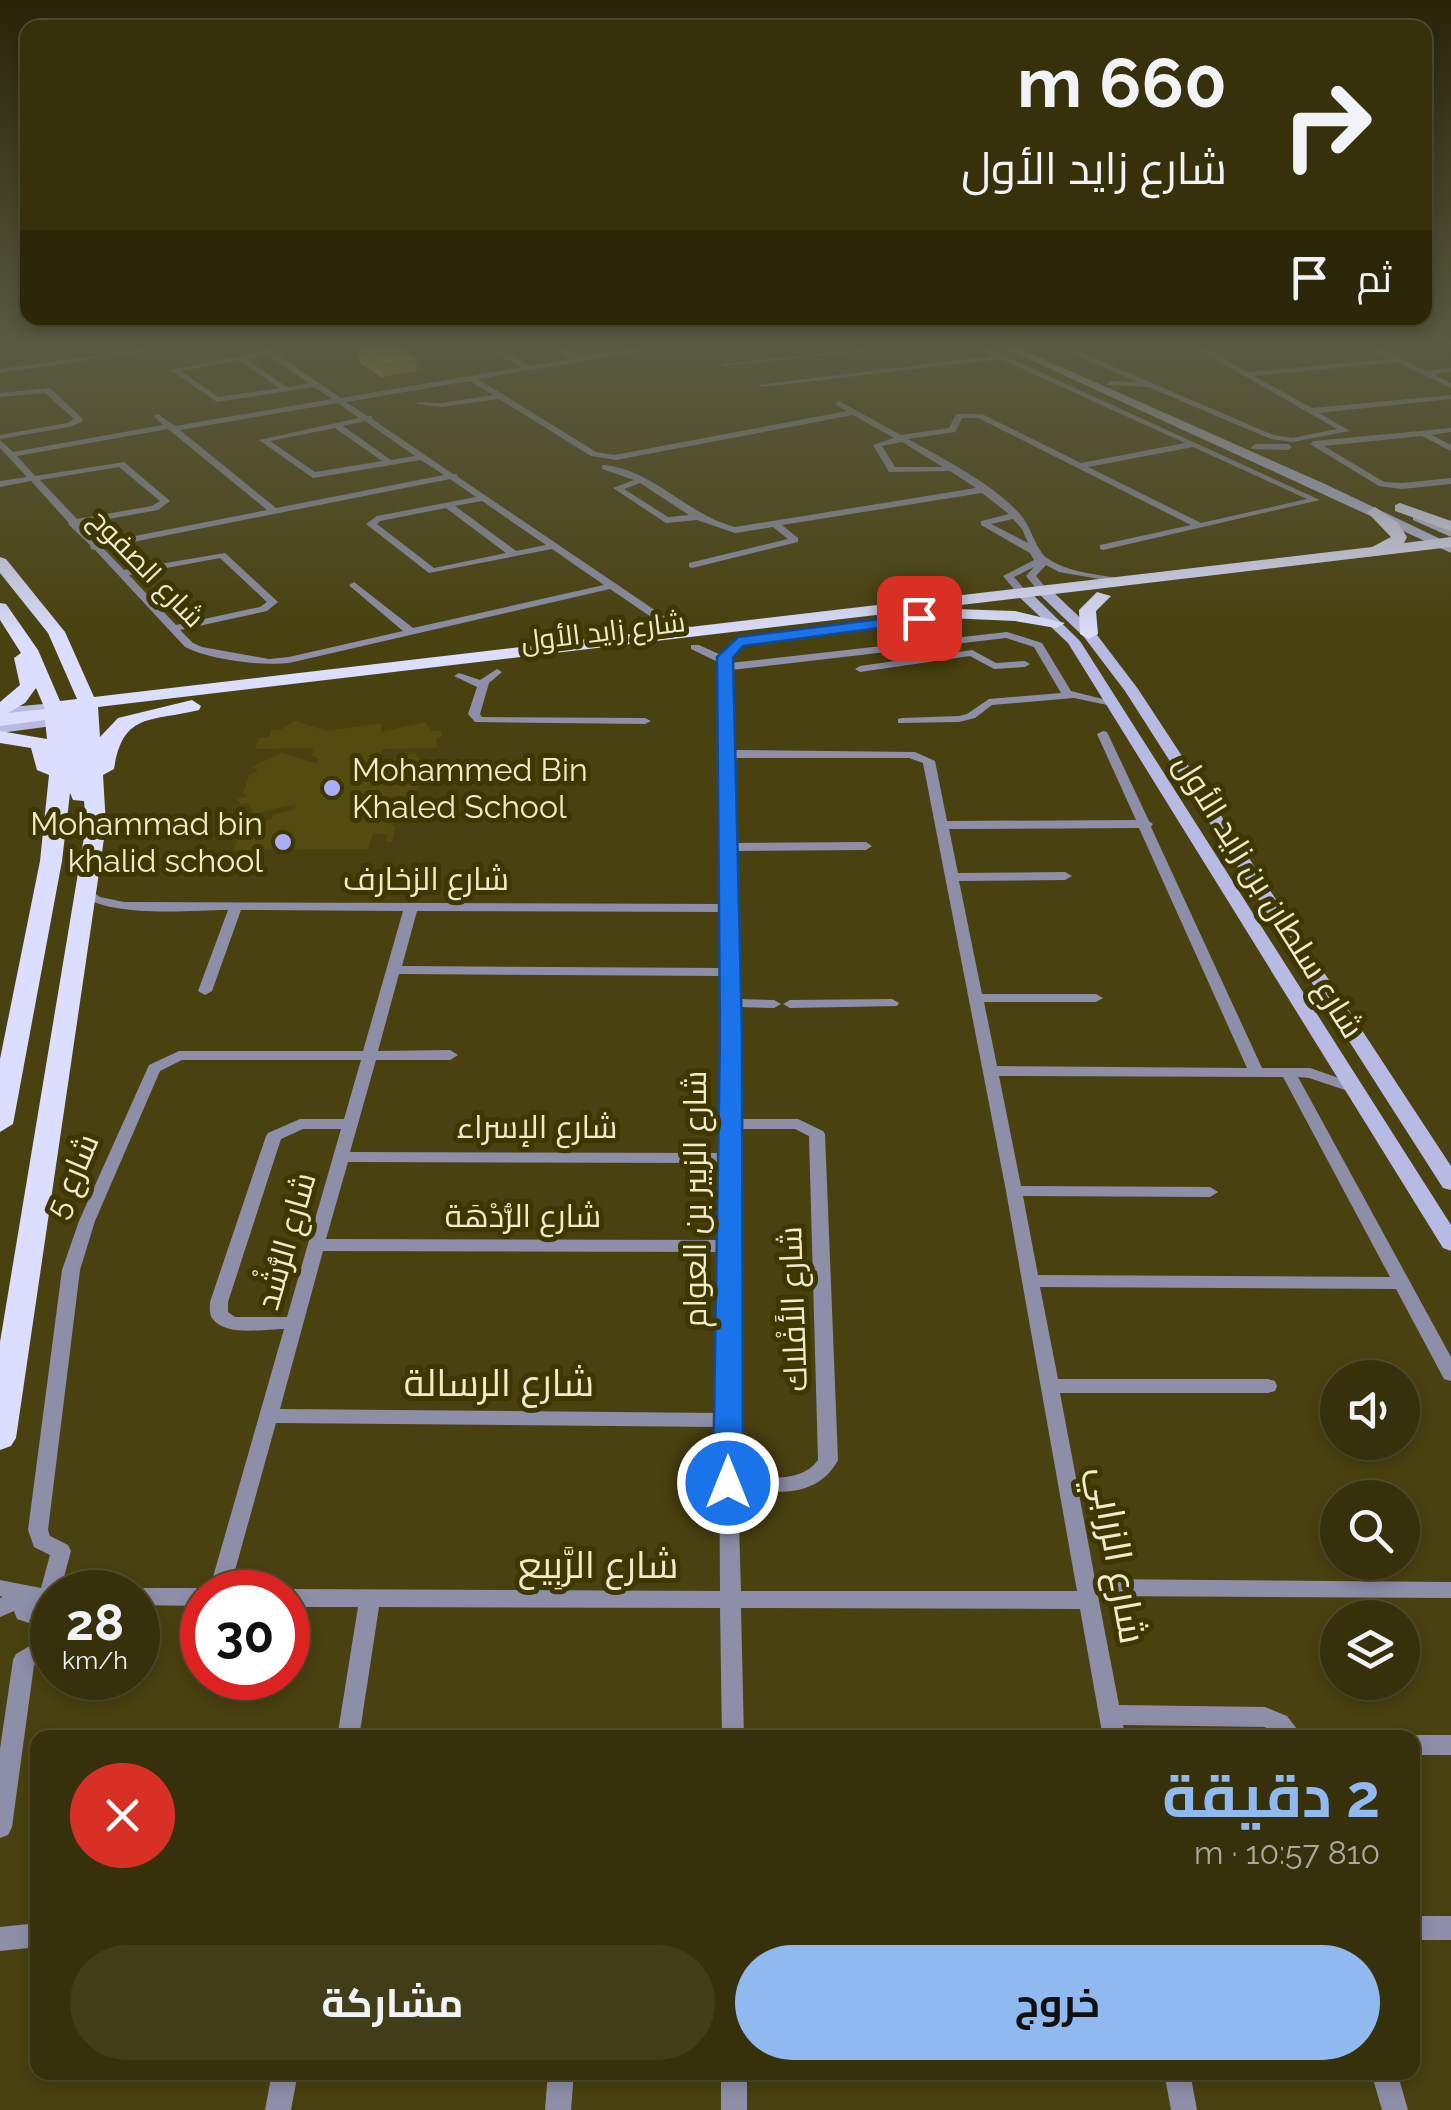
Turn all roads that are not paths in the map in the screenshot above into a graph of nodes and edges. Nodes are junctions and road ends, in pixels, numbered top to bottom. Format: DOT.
graph roads {
  1 [pos="2,442"];
  2 [pos="84,442"];
  3 [pos="192,442"];
  4 [pos="267,442"];
  5 [pos="362,442"];
  6 [pos="404,442"];
  7 [pos="572,442"];
  8 [pos="709,442"];
  9 [pos="886,442"];
  10 [pos="905,442"];
  11 [pos="1032,442"];
  12 [pos="1192,442"];
  13 [pos="1222,442"];
  14 [pos="1246,442"];
  15 [pos="1328,442"];
  16 [pos="1195,444"];
  17 [pos="1314,444"];
  18 [pos="1277,451"];
  19 [pos="11,455"];
  20 [pos="424,456"];
  21 [pos="593,456"];
  22 [pos="621,461"];
  23 [pos="390,462"];
  24 [pos="1080,466"];
  25 [pos="948,469"];
  26 [pos="454,476"];
  27 [pos="32,478"];
  28 [pos="639,481"];
  29 [pos="1451,481"];
  30 [pos="0,484"];
  31 [pos="1321,486"];
  32 [pos="983,490"];
  33 [pos="486,498"];
  34 [pos="448,506"];
  35 [pos="1400,508"];
  36 [pos="274,511"];
  37 [pos="1376,512"];
  38 [pos="1016,515"];
  39 [pos="697,517"];
  40 [pos="72,524"];
  41 [pos="777,526"];
  42 [pos="1200,526"];
  43 [pos="1450,543"];
  44 [pos="554,546"];
  45 [pos="1033,546"];
  46 [pos="94,547"];
  47 [pos="1103,547"];
  48 [pos="1357,553"];
  49 [pos="514,554"];
  50 [pos="1044,560"];
  51 [pos="0,562"];
  52 [pos="692,565"];
  53 [pos="1211,570"];
  54 [pos="122,573"];
  55 [pos="1119,581"];
  56 [pos="354,586"];
  57 [pos="612,586"];
  58 [pos="1037,596"];
  59 [pos="1103,596"];
  60 [pos="0,608"];
  61 [pos="954,614"];
  62 [pos="667,623"];
  63 [pos="1056,623"];
  64 [pos="12,624"];
  65 [pos="851,627"];
  66 [pos="174,628"];
  67 [pos="411,632"];
  68 [pos="1088,634"];
  69 [pos="654,639"];
  70 [pos="699,640"];
  71 [pos="738,642"];
  72 [pos="882,648"];
  73 [pos="29,650"];
  74 [pos="68,654"];
  75 [pos="726,664"];
  76 [pos="898,664"];
  77 [pos="1025,664"];
  78 [pos="860,669"];
  79 [pos="322,676"];
  80 [pos="490,678"];
  81 [pos="1101,684"];
  82 [pos="1076,695"];
  83 [pos="201,696"];
  84 [pos="1112,703"];
  85 [pos="71,712"];
  86 [pos="0,714"];
  87 [pos="644,720"];
  88 [pos="902,722"];
  89 [pos="0,728"];
  90 [pos="1103,734"];
  91 [pos="0,737"];
  92 [pos="724,754"];
  93 [pos="96,782"];
  94 [pos="60,788"];
  95 [pos="1147,824"];
  96 [pos="96,825"];
  97 [pos="942,825"];
  98 [pos="866,846"];
  99 [pos="728,847"];
  100 [pos="1064,876"];
  101 [pos="952,877"];
  102 [pos="84,892"];
  103 [pos="124,906"];
  104 [pos="236,906"];
  105 [pos="412,906"];
  106 [pos="728,908"];
  107 [pos="79,930"];
  108 [pos="1262,944"];
  109 [pos="393,970"];
  110 [pos="728,972"];
  111 [pos="205,990"];
  112 [pos="974,998"];
  113 [pos="1096,998"];
  114 [pos="731,1003"];
  115 [pos="892,1003"];
  116 [pos="1342,1016"];
  117 [pos="1331,1052"];
  118 [pos="370,1056"];
  119 [pos="450,1056"];
  120 [pos="990,1071"];
  121 [pos="1257,1073"];
  122 [pos="1288,1073"];
  123 [pos="1310,1073"];
  124 [pos="1354,1088"];
  125 [pos="0,1124"];
  126 [pos="350,1124"];
  127 [pos="732,1124"];
  128 [pos="342,1157"];
  129 [pos="732,1158"];
  130 [pos="1451,1184"];
  131 [pos="1014,1191"];
  132 [pos="1210,1192"];
  133 [pos="1451,1243"];
  134 [pos="316,1246"];
  135 [pos="730,1246"];
  136 [pos="1030,1281"];
  137 [pos="1402,1283"];
  138 [pos="293,1323"];
  139 [pos="1451,1374"];
  140 [pos="1049,1386"];
  141 [pos="1268,1386"];
  142 [pos="268,1416"];
  143 [pos="728,1420"];
  144 [pos="0,1438"];
  145 [pos="728,1483"];
  146 [pos="53,1570"];
  147 [pos="225,1570"];
  148 [pos="0,1588"];
  149 [pos="1451,1590"];
  150 [pos="30,1594"];
  151 [pos="1086,1594"];
  152 [pos="310,1598"];
  153 [pos="30,1599"];
  154 [pos="370,1599"];
  155 [pos="731,1601"];
  156 [pos="0,1608"];
  157 [pos="30,1656"];
  158 [pos="1112,1726"];
  159 [pos="349,1730"];
  160 [pos="733,1730"];
  161 [pos="1286,1730"];
  162 [pos="1420,1745"];
  163 [pos="1451,1745"];
  164 [pos="0,1826"];
  165 [pos="1420,1928"];
  166 [pos="1451,1928"];
  167 [pos="30,1936"];
  168 [pos="0,1939"];
  169 [pos="284,2080"];
  170 [pos="560,2080"];
  171 [pos="734,2080"];
  172 [pos="1178,2080"];
  173 [pos="1386,2080"];
  174 [pos="558,2107"];
  175 [pos="278,2110"];
  176 [pos="734,2110"];
  177 [pos="1184,2110"];
  178 [pos="1395,2110"];
  1 -- 19 [label="street, شارع الصفوح"];
  2 -- 19 [label="street"];
  3 -- 36 [label="street"];
  4 -- 23 [label="street"];
  5 -- 23 [label="street"];
  6 -- 20 [label="street"];
  7 -- 21 [label="street"];
  8 -- 22 [label="street"];
  9 -- 25 [label="street"];
  10 -- 25 [label="street"];
  11 -- 24 [label="street"];
  12 -- 16 [label="street"];
  13 -- 31 [label="main road"];
  14 -- 18 [label="main road"];
  15 -- 17 [label="street"];
  16 -- 24 [label="street"];
  16 -- 42 [label="street"];
  17 -- 18 [label="street"];
  17 -- 29 [label="street"];
  18 -- 35 [label="main road"];
  19 -- 27 [label="street, شارع الصفوح"];
  20 -- 23 [label="street"];
  20 -- 26 [label="street"];
  21 -- 22 [label="street"];
  21 -- 22 [label="street"];
  22 -- 28 [label="street"];
  24 -- 42 [label="street"];
  25 -- 32 [label="street"];
  26 -- 33 [label="street"];
  26 -- 36 [label="street"];
  27 -- 30 [label="street"];
  27 -- 40 [label="street, شارع الصفوح"];
  27 -- 40 [label="street"];
  28 -- 39 [label="street"];
  28 -- 39 [label="street"];
  31 -- 37 [label="main road"];
  31 -- 43 [label="main road"];
  32 -- 38 [label="street"];
  32 -- 41 [label="street"];
  33 -- 34 [label="street"];
  33 -- 44 [label="street"];
  34 -- 49 [label="street"];
  34 -- 49 [label="street"];
  35 -- 43 [label="main road"];
  36 -- 46 [label="street"];
  37 -- 43 [label="main road"];
  37 -- 48 [label="main road"];
  38 -- 45 [label="street"];
  38 -- 45 [label="street"];
  39 -- 41 [label="street"];
  40 -- 46 [label="street, شارع الصفوح"];
  41 -- 52 [label="street"];
  42 -- 47 [label="street"];
  43 -- 48 [label="main road, شارع زايد الأول"];
  43 -- 59 [label="main road, شارع زايد الأول"];
  44 -- 49 [label="street"];
  44 -- 57 [label="street"];
  45 -- 50 [label="street"];
  45 -- 58 [label="street"];
  46 -- 54 [label="street, شارع الصفوح"];
  48 -- 53 [label="main road, شارع زايد الأول"];
  50 -- 55 [label="street"];
  50 -- 58 [label="street"];
  51 -- 74 [label="main road"];
  53 -- 55 [label="main road, شارع زايد الأول"];
  53 -- 58 [label="main road"];
  54 -- 66 [label="street, شارع الصفوح"];
  54 -- 66 [label="street"];
  55 -- 58 [label="main road, شارع زايد الأول"];
  56 -- 67 [label="street"];
  57 -- 62 [label="street"];
  57 -- 67 [label="street, شارع الصفوح"];
  58 -- 59 [label="main road, شارع زايد الأول"];
  58 -- 61 [label="main road, شارع زايد الأول"];
  58 -- 63 [label="main road, شارع سلطان بن زايد الأول"];
  58 -- 65 [label="main road"];
  58 -- 68 [label="main road, شارع سلطان بن زايد الأول"];
  58 -- 70 [label="main road, شارع زايد الأول"];
  59 -- 68 [label="main road"];
  60 -- 64 [label="main road"];
  61 -- 63 [label="main road"];
  61 -- 65 [label="main road, شارع زايد الأول"];
  62 -- 69 [label="street"];
  62 -- 70 [label="street"];
  63 -- 81 [label="main road, شارع سلطان بن زايد الأول"];
  64 -- 73 [label="main road"];
  64 -- 85 [label="main road"];
  65 -- 71 [label="main road, شارع زايد الأول"];
  66 -- 67 [label="street, شارع الصفوح"];
  68 -- 116 [label="main road, شارع سلطان بن زايد الأول"];
  69 -- 70 [label="main road, شارع زايد الأول"];
  69 -- 79 [label="main road, شارع زايد الأول"];
  70 -- 71 [label="main road, شارع زايد الأول"];
  70 -- 75 [label="street"];
  70 -- 80 [label="main road, شارع زايد الأول"];
  71 -- 75 [label="street"];
  72 -- 75 [label="street"];
  72 -- 76 [label="street"];
  72 -- 82 [label="street"];
  73 -- 85 [label="main road"];
  73 -- 86 [label="main road"];
  74 -- 83 [label="main road"];
  74 -- 85 [label="main road"];
  75 -- 92 [label="street, شارع الزبير بن العوام"];
  76 -- 77 [label="street"];
  76 -- 78 [label="street"];
  79 -- 83 [label="main road, شارع زايد الأول"];
  79 -- 85 [label="main road"];
  80 -- 83 [label="main road, شارع زايد الأول"];
  80 -- 87 [label="street"];
  81 -- 82 [label="street"];
  81 -- 84 [label="main road, شارع سلطان بن زايد الأول"];
  82 -- 84 [label="street"];
  82 -- 88 [label="street"];
  83 -- 85 [label="main road, شارع زايد الأول"];
  83 -- 93 [label="main road"];
  84 -- 108 [label="main road, شارع سلطان بن زايد الأول"];
  85 -- 86 [label="main road"];
  85 -- 89 [label="main road, شارع زايد الأول"];
  85 -- 93 [label="main road"];
  85 -- 94 [label="main road"];
  85 -- 96 [label="main road"];
  90 -- 95 [label="street"];
  91 -- 94 [label="main road"];
  92 -- 97 [label="street, شارع الزرابي"];
  92 -- 99 [label="street, شارع الزبير بن العوام"];
  93 -- 96 [label="main road"];
  94 -- 125 [label="main road"];
  95 -- 97 [label="street"];
  95 -- 121 [label="street"];
  96 -- 102 [label="main road"];
  97 -- 101 [label="street, شارع الزرابي"];
  98 -- 99 [label="street"];
  99 -- 106 [label="street, شارع الزبير بن العوام"];
  100 -- 101 [label="street"];
  101 -- 112 [label="street, شارع الزرابي"];
  102 -- 103 [label="street, شارع الزخارف"];
  102 -- 107 [label="main road"];
  103 -- 104 [label="street, شارع الزخارف"];
  103 -- 107 [label="street, شارع الزخارف"];
  104 -- 105 [label="street, شارع الزخارف"];
  104 -- 111 [label="street"];
  105 -- 106 [label="street, شارع الزخارف"];
  105 -- 109 [label="street, شارع الرُّشْد"];
  106 -- 110 [label="street, شارع الزبير بن العوام"];
  107 -- 144 [label="main road"];
  108 -- 116 [label="main road"];
  108 -- 117 [label="main road, شارع سلطان بن زايد الأول"];
  109 -- 110 [label="street"];
  109 -- 118 [label="street, شارع الرُّشْد"];
  110 -- 114 [label="street, شارع الزبير بن العوام"];
  112 -- 113 [label="street"];
  112 -- 120 [label="street, شارع الزرابي"];
  114 -- 115 [label="street"];
  114 -- 127 [label="street, شارع الزبير بن العوام"];
  116 -- 130 [label="main road, شارع سلطان بن زايد الأول"];
  117 -- 123 [label="street"];
  117 -- 124 [label="main road, شارع سلطان بن زايد الأول"];
  118 -- 119 [label="street, شارع 5"];
  118 -- 126 [label="street, شارع الرُّشْد"];
  118 -- 146 [label="street, شارع 5"];
  120 -- 121 [label="street"];
  120 -- 131 [label="street, شارع الزرابي"];
  121 -- 122 [label="street"];
  122 -- 123 [label="street"];
  122 -- 137 [label="street"];
  123 -- 124 [label="street"];
  124 -- 133 [label="main road, شارع سلطان بن زايد الأول"];
  126 -- 128 [label="street, شارع الرُّشْد"];
  126 -- 138 [label="street"];
  127 -- 129 [label="street, شارع الزبير بن العوام"];
  127 -- 145 [label="street, شارع الأَفْلاك"];
  128 -- 129 [label="street, شارع الإسراء"];
  128 -- 134 [label="street, شارع الرُّشْد"];
  129 -- 135 [label="street, شارع الزبير بن العوام"];
  131 -- 132 [label="street"];
  131 -- 136 [label="street, شارع الزرابي"];
  134 -- 135 [label="street, شارع الرُّدْهَة"];
  134 -- 138 [label="street, شارع الرُّشْد"];
  135 -- 143 [label="street, شارع الزبير بن العوام"];
  136 -- 137 [label="street"];
  136 -- 140 [label="street, شارع الزرابي"];
  137 -- 139 [label="street"];
  138 -- 142 [label="street, شارع الرُّشْد"];
  140 -- 141 [label="street"];
  140 -- 151 [label="street, شارع الزرابي"];
  142 -- 143 [label="street, شارع الرسالة"];
  142 -- 147 [label="street, شارع الرُّشْد"];
  143 -- 145 [label="street, شارع الزبير بن العوام"];
  145 -- 155 [label="street, شارع الزبير بن العوام"];
  148 -- 150 [label="street"];
  149 -- 151 [label="street, شارع الرَّبِيع"];
  151 -- 155 [label="street, شارع الرَّبِيع"];
  151 -- 158 [label="street, شارع الزرابي"];
  152 -- 154 [label="street, شارع الرَّبِيع"];
  153 -- 156 [label="street"];
  154 -- 155 [label="street, شارع الرَّبِيع"];
  154 -- 159 [label="street"];
  155 -- 160 [label="street, شارع الزبير بن العوام"];
  157 -- 164 [label="street"];
  158 -- 161 [label="street"];
  162 -- 163 [label="street"];
  165 -- 166 [label="street"];
  167 -- 168 [label="street"];
  169 -- 175 [label="street"];
  170 -- 174 [label="street"];
  171 -- 176 [label="street"];
  172 -- 177 [label="street"];
  173 -- 178 [label="street"];
}
